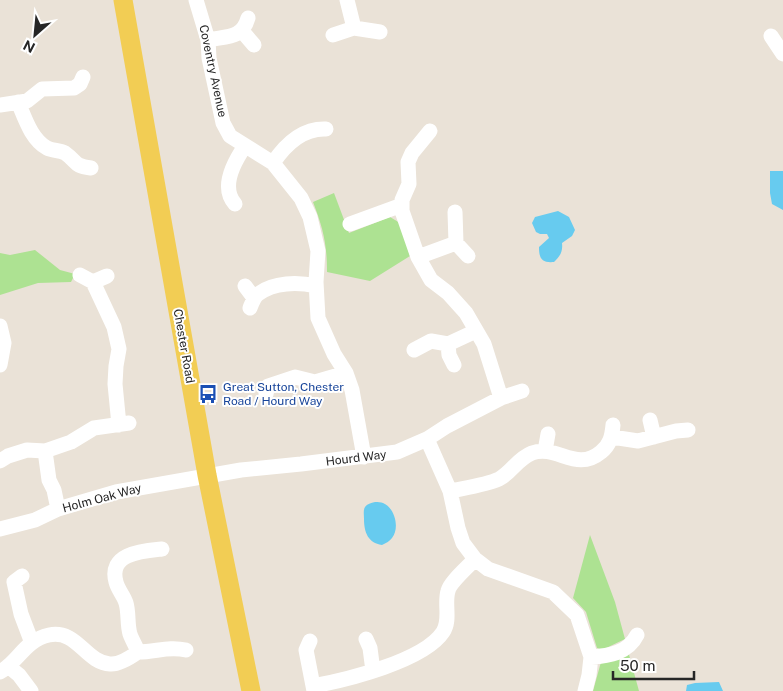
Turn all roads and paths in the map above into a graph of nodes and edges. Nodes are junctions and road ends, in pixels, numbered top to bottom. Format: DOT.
graph roads {
  1 [pos="123,0"];
  2 [pos="196,0"];
  3 [pos="348,0"];
  4 [pos="354,28"];
  5 [pos="380,32"];
  6 [pos="333,35"];
  7 [pos="771,36"];
  8 [pos="208,40"];
  9 [pos="254,45"];
  10 [pos="783,54"];
  11 [pos="80,88"];
  12 [pos="18,102"];
  13 [pos="0,105"];
  14 [pos="318,124"];
  15 [pos="423,132"];
  16 [pos="246,146"];
  17 [pos="273,163"];
  18 [pos="79,171"];
  19 [pos="230,201"];
  20 [pos="402,205"];
  21 [pos="455,212"];
  22 [pos="350,224"];
  23 [pos="456,243"];
  24 [pos="468,256"];
  25 [pos="418,257"];
  26 [pos="93,278"];
  27 [pos="316,286"];
  28 [pos="250,297"];
  29 [pos="0,326"];
  30 [pos="476,330"];
  31 [pos="448,344"];
  32 [pos="414,350"];
  33 [pos="0,365"];
  34 [pos="454,365"];
  35 [pos="346,373"];
  36 [pos="264,386"];
  37 [pos="522,391"];
  38 [pos="501,398"];
  39 [pos="650,420"];
  40 [pos="688,430"];
  41 [pos="548,434"];
  42 [pos="654,436"];
  43 [pos="427,439"];
  44 [pos="45,451"];
  45 [pos="545,451"];
  46 [pos="2,456"];
  47 [pos="364,457"];
  48 [pos="207,475"];
  49 [pos="450,491"];
  50 [pos="58,509"];
  51 [pos="0,530"];
  52 [pos="162,548"];
  53 [pos="475,559"];
  54 [pos="13,580"];
  55 [pos="310,640"];
  56 [pos="635,642"];
  57 [pos="32,643"];
  58 [pos="371,643"];
  59 [pos="186,650"];
  60 [pos="138,652"];
  61 [pos="590,656"];
  62 [pos="4,669"];
  63 [pos="373,671"];
  64 [pos="314,688"];
  65 [pos="31,691"];
  66 [pos="251,691"];
  67 [pos="584,691"];
  1 -- 48 [label="main road, Chester Road"];
  2 -- 8 [label="street, Coventry Avenue"];
  3 -- 4 [label="street"];
  4 -- 5 [label="street"];
  4 -- 6 [label="street"];
  7 -- 10 [label="street"];
  8 -- 9 [label="street"];
  8 -- 16 [label="street, Coventry Avenue"];
  11 -- 12 [label="street"];
  12 -- 13 [label="street"];
  12 -- 18 [label="street"];
  14 -- 17 [label="street"];
  15 -- 20 [label="street"];
  16 -- 17 [label="street, Coventry Avenue"];
  16 -- 19 [label="street"];
  17 -- 27 [label="street, Coventry Avenue"];
  20 -- 22 [label="street"];
  20 -- 25 [label="street"];
  21 -- 23 [label="street"];
  23 -- 24 [label="street"];
  23 -- 25 [label="street"];
  25 -- 30 [label="street"];
  26 -- 44 [label="street"];
  27 -- 28 [label="street"];
  27 -- 35 [label="street, Coventry Avenue"];
  29 -- 33 [label="street"];
  30 -- 31 [label="street"];
  30 -- 38 [label="street"];
  31 -- 32 [label="street"];
  31 -- 34 [label="street"];
  35 -- 36 [label="street"];
  35 -- 47 [label="street, Coventry Avenue"];
  37 -- 38 [label="street, Hourd Way"];
  38 -- 43 [label="street, Hourd Way"];
  39 -- 42 [label="street"];
  40 -- 42 [label="street"];
  41 -- 45 [label="street"];
  42 -- 45 [label="street"];
  43 -- 47 [label="street, Hourd Way"];
  43 -- 49 [label="street"];
  44 -- 46 [label="street"];
  44 -- 50 [label="street"];
  45 -- 49 [label="street"];
  47 -- 48 [label="street, Hourd Way"];
  48 -- 50 [label="street, Holm Oak Way"];
  48 -- 66 [label="main road, Chester Road"];
  49 -- 53 [label="street"];
  50 -- 51 [label="street, Holm Oak Way"];
  52 -- 60 [label="street"];
  53 -- 61 [label="street"];
  53 -- 63 [label="street"];
  54 -- 57 [label="street"];
  55 -- 64 [label="street"];
  56 -- 61 [label="street"];
  57 -- 60 [label="street"];
  57 -- 62 [label="street"];
  58 -- 63 [label="street"];
  59 -- 60 [label="street"];
  61 -- 67 [label="street"];
  62 -- 65 [label="street"];
  63 -- 64 [label="street"];
}
